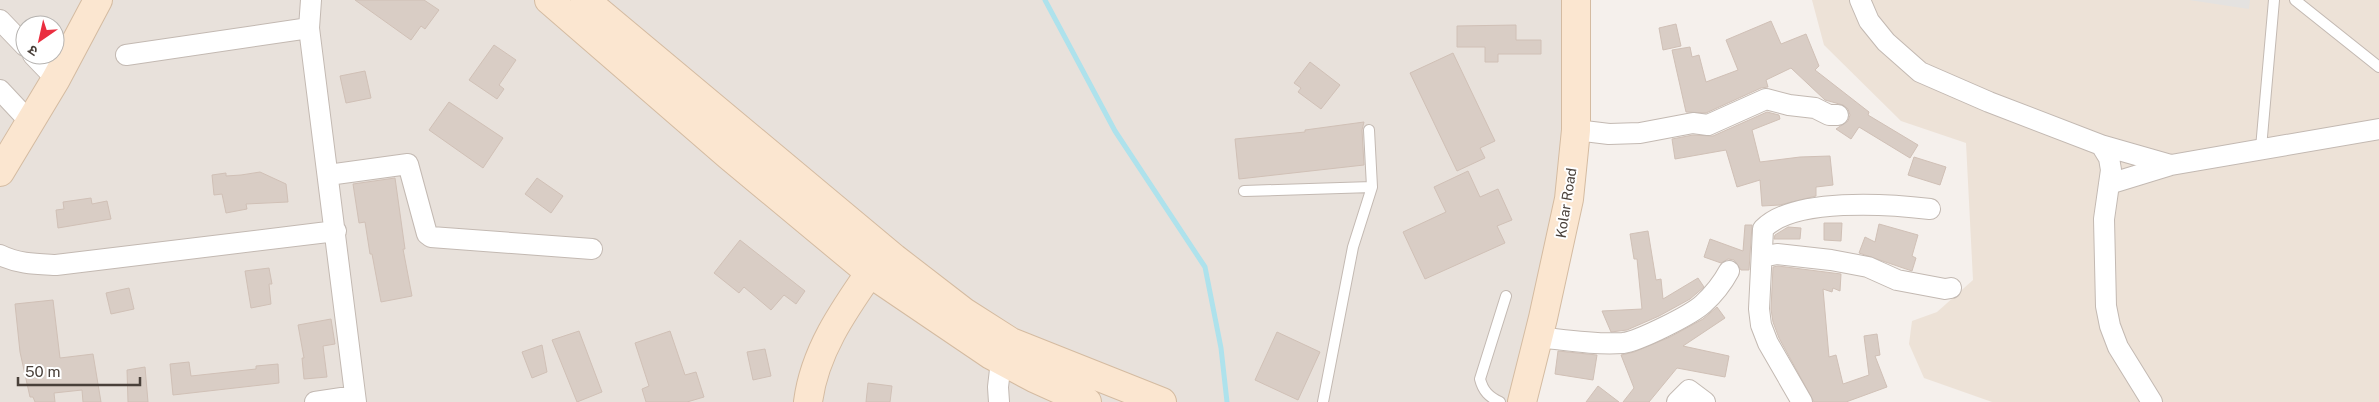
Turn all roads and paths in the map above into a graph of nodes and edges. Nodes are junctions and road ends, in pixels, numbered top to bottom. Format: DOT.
graph roads {
  1 [pos="98,0"];
  2 [pos="311,0"];
  3 [pos="549,0"];
  4 [pos="584,0"];
  5 [pos="1576,0"];
  6 [pos="1860,0"];
  7 [pos="2274,0"];
  8 [pos="2295,0"];
  9 [pos="0,20"];
  10 [pos="308,28"];
  11 [pos="15,36"];
  12 [pos="126,55"];
  13 [pos="43,65"];
  14 [pos="2379,67"];
  15 [pos="56,79"];
  16 [pos="0,90"];
  17 [pos="1838,115"];
  18 [pos="30,122"];
  19 [pos="2379,129"];
  20 [pos="1369,130"];
  21 [pos="1576,130"];
  22 [pos="2101,145"];
  23 [pos="2261,148"];
  24 [pos="2171,165"];
  25 [pos="0,172"];
  26 [pos="328,175"];
  27 [pos="2109,184"];
  28 [pos="1372,187"];
  29 [pos="1244,191"];
  30 [pos="1930,209"];
  31 [pos="336,231"];
  32 [pos="592,249"];
  33 [pos="885,250"];
  34 [pos="0,254"];
  35 [pos="1762,256"];
  36 [pos="1729,271"];
  37 [pos="870,273"];
  38 [pos="1951,288"];
  39 [pos="1506,296"];
  40 [pos="1538,337"];
  41 [pos="1001,361"];
  42 [pos="355,399"];
  43 [pos="315,402"];
  44 [pos="808,402"];
  45 [pos="999,402"];
  46 [pos="1087,402"];
  47 [pos="1162,402"];
  48 [pos="1323,402"];
  49 [pos="1500,402"];
  50 [pos="1522,402"];
  51 [pos="1677,402"];
  52 [pos="1705,402"];
  53 [pos="1802,402"];
  54 [pos="2152,402"];
  1 -- 15 [label="main road"];
  2 -- 10 [label="street"];
  3 -- 37 [label="main road"];
  4 -- 33 [label="main road"];
  5 -- 21 [label="main road, Kolar Road"];
  6 -- 22 [label="street"];
  7 -- 23 [label="lane"];
  8 -- 14 [label="lane"];
  9 -- 11 [label="street"];
  10 -- 12 [label="street"];
  10 -- 26 [label="street"];
  13 -- 15 [label="street"];
  15 -- 18 [label="main road"];
  16 -- 18 [label="street"];
  17 -- 21 [label="street"];
  18 -- 25 [label="main road"];
  19 -- 23 [label="street"];
  20 -- 28 [label="lane"];
  21 -- 40 [label="main road, Kolar Road"];
  22 -- 24 [label="street"];
  22 -- 27 [label="street"];
  23 -- 24 [label="street"];
  24 -- 27 [label="street"];
  26 -- 31 [label="street"];
  26 -- 32 [label="street"];
  27 -- 54 [label="street"];
  28 -- 29 [label="lane"];
  28 -- 48 [label="lane"];
  30 -- 35 [label="street"];
  31 -- 34 [label="street"];
  31 -- 42 [label="street"];
  33 -- 37 [label="main road"];
  33 -- 47 [label="main road"];
  35 -- 38 [label="street"];
  35 -- 53 [label="street"];
  36 -- 40 [label="street"];
  37 -- 41 [label="main road"];
  37 -- 44 [label="main road"];
  39 -- 49 [label="lane"];
  40 -- 50 [label="main road, Kolar Road"];
  41 -- 45 [label="street"];
  41 -- 46 [label="main road"];
  42 -- 43 [label="street"];
  51 -- 52 [label="street"];
}
